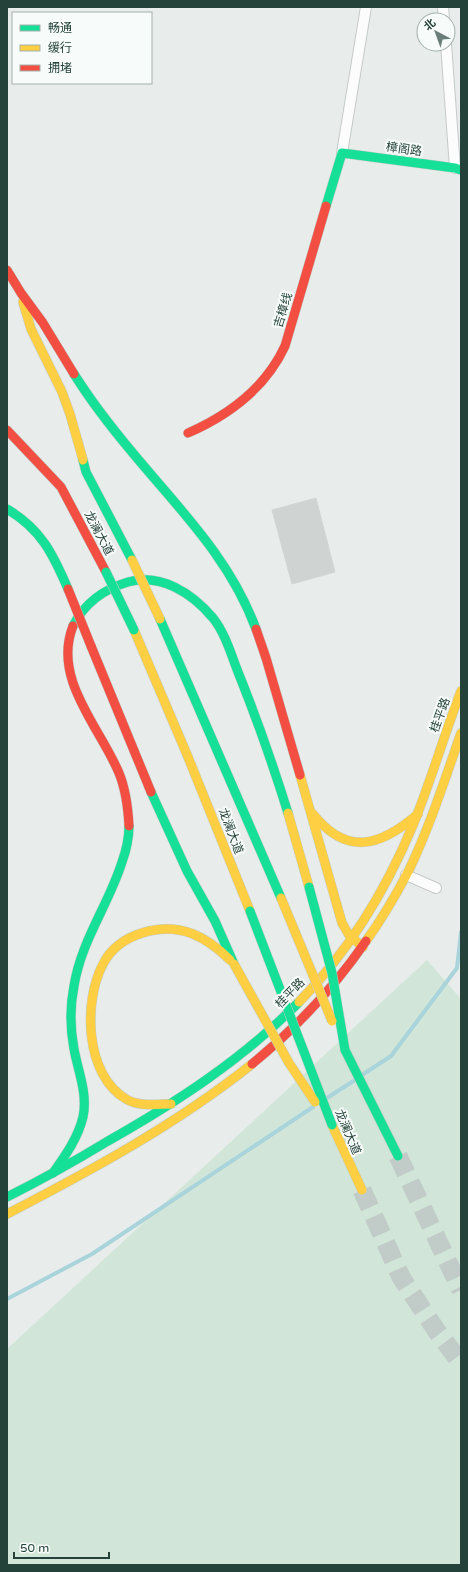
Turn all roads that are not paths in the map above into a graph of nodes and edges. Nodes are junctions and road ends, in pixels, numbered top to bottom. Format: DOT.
graph roads {
  1 [pos="366,7"];
  2 [pos="447,52"];
  3 [pos="342,153"];
  4 [pos="458,169"];
  5 [pos="7,270"];
  6 [pos="21,293"];
  7 [pos="7,430"];
  8 [pos="188,433"];
  9 [pos="7,509"];
  10 [pos="461,691"];
  11 [pos="461,733"];
  12 [pos="310,810"];
  13 [pos="418,814"];
  14 [pos="406,875"];
  15 [pos="436,888"];
  16 [pos="352,937"];
  17 [pos="363,946"];
  18 [pos="234,964"];
  19 [pos="345,1050"];
  20 [pos="171,1104"];
  21 [pos="332,1126"];
  22 [pos="398,1156"];
  23 [pos="53,1173"];
  24 [pos="362,1190"];
  25 [pos="7,1197"];
  26 [pos="7,1214"];
  1 -- 3 [label="street"];
  2 -- 4 [label="street"];
  3 -- 4 [label="main road, 樟阁路"];
  3 -- 8 [label="main road, 吉樟线"];
  5 -- 6 [label="main road"];
  6 -- 12 [label="main road"];
  6 -- 19 [label="main road, 龙澜大道, bridge"];
  7 -- 21 [label="main road, 龙澜大道, bridge"];
  9 -- 18 [label="main road, bridge"];
  10 -- 13 [label="main road, 桂平路"];
  11 -- 14 [label="main road"];
  12 -- 13 [label="main road"];
  12 -- 16 [label="main road"];
  13 -- 16 [label="main road, 桂平路"];
  14 -- 15 [label="street"];
  14 -- 17 [label="main road"];
  16 -- 17 [label="main road"];
  16 -- 20 [label="main road, 桂平路"];
  17 -- 26 [label="main road"];
  18 -- 20 [label="main road"];
  18 -- 21 [label="main road, bridge"];
  19 -- 22 [label="main road, 龙澜大道"];
  19 -- 23 [label="main road, bridge"];
  20 -- 23 [label="main road, 桂平路"];
  21 -- 24 [label="main road, 龙澜大道"];
  23 -- 25 [label="main road, 桂平路"];
}
